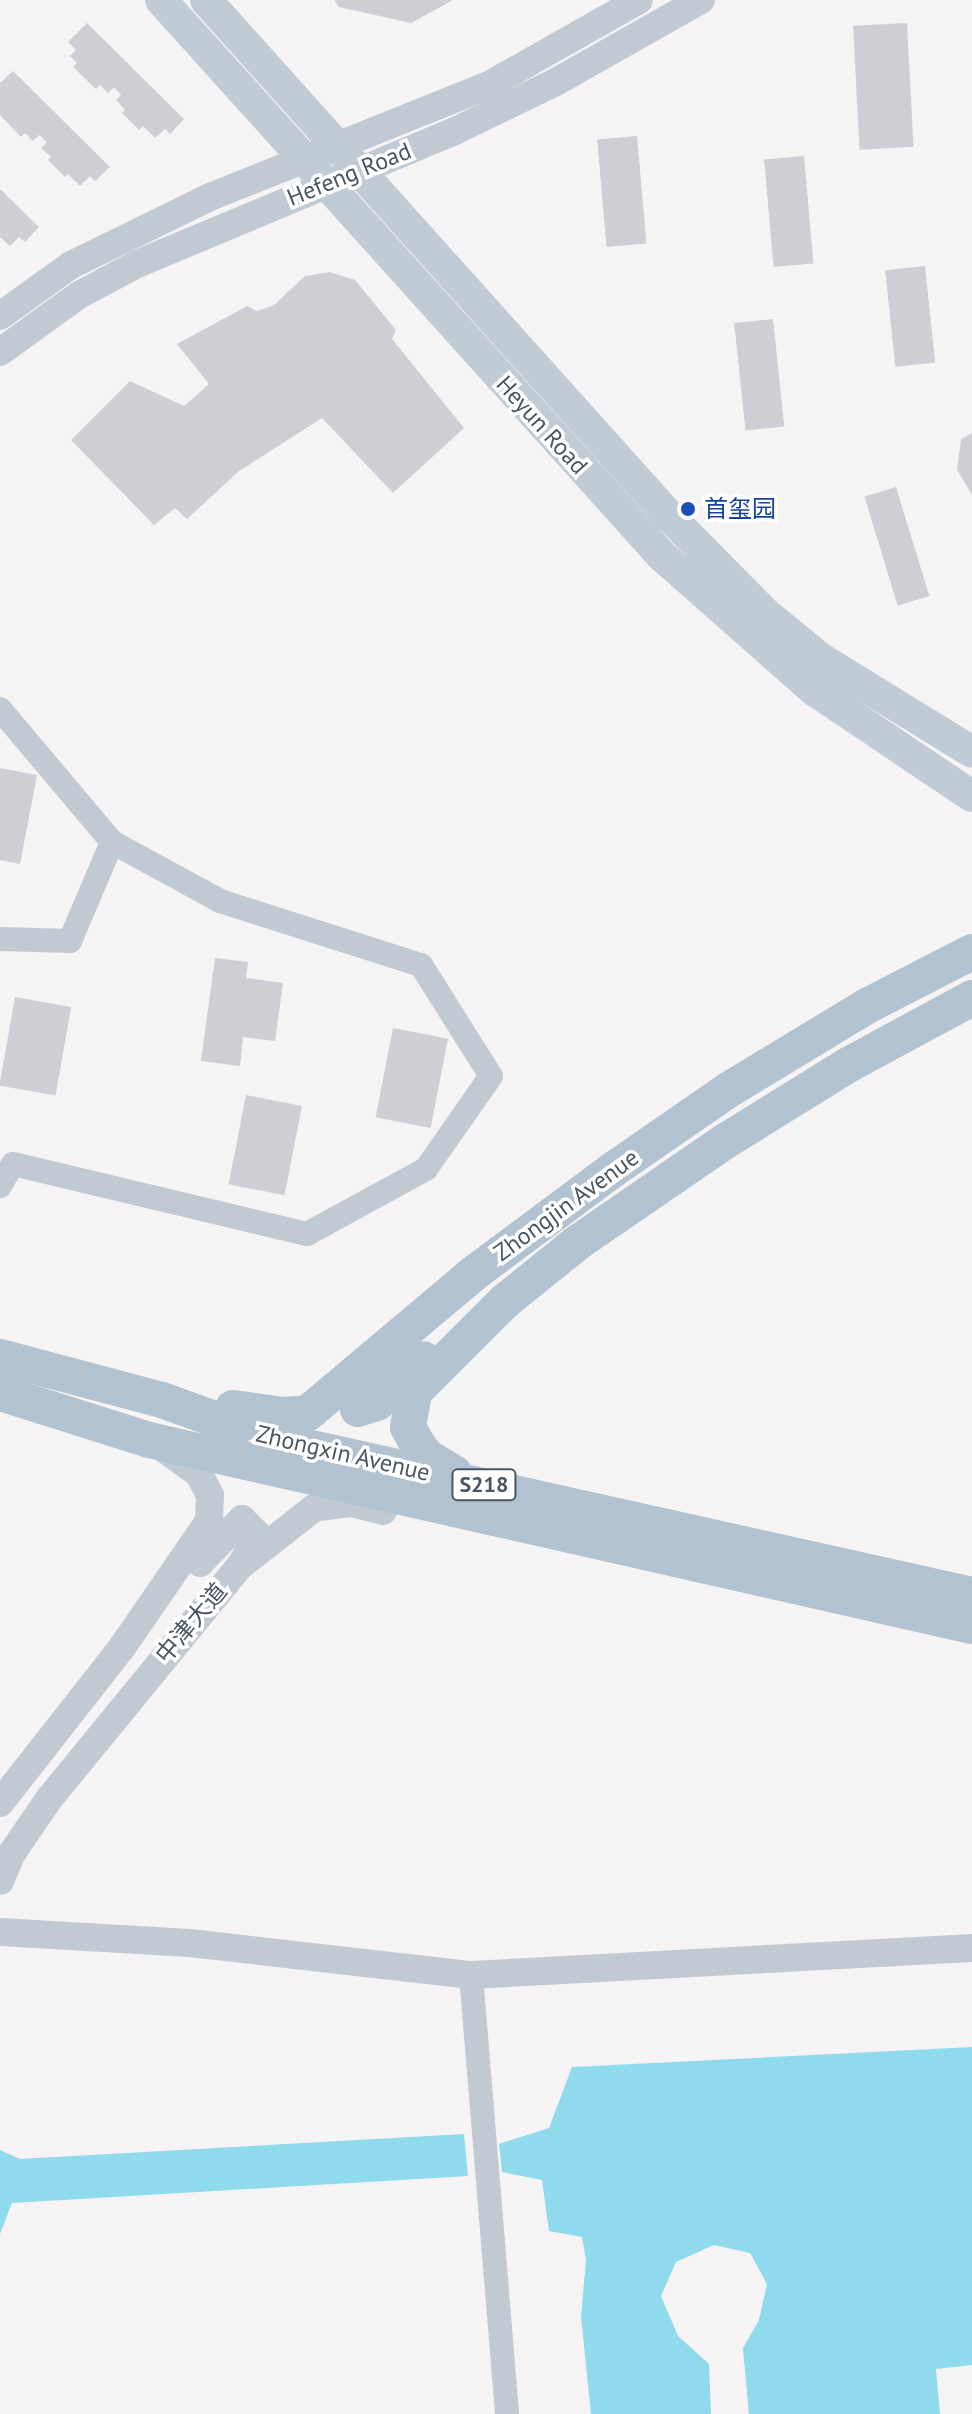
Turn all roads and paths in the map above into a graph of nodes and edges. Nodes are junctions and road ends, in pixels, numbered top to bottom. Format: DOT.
graph roads {
  1 [pos="161,0"];
  2 [pos="206,0"];
  3 [pos="639,0"];
  4 [pos="701,0"];
  5 [pos="338,145"];
  6 [pos="306,158"];
  7 [pos="360,169"];
  8 [pos="328,182"];
  9 [pos="0,316"];
  10 [pos="0,352"];
  11 [pos="0,709"];
  12 [pos="972,752"];
  13 [pos="972,796"];
  14 [pos="112,842"];
  15 [pos="0,939"];
  16 [pos="972,952"];
  17 [pos="972,998"];
  18 [pos="0,1186"];
  19 [pos="473,1274"];
  20 [pos="504,1302"];
  21 [pos="0,1357"];
  22 [pos="0,1393"];
  23 [pos="162,1400"];
  24 [pos="149,1440"];
  25 [pos="467,1496"];
  26 [pos="240,1566"];
  27 [pos="972,1595"];
  28 [pos="972,1626"];
  29 [pos="123,1646"];
  30 [pos="0,1803"];
  31 [pos="0,1881"];
  32 [pos="0,1932"];
  33 [pos="972,1948"];
  34 [pos="471,1975"];
  35 [pos="507,2414"];
  1 -- 6 [label="main road, Heyun Road"];
  2 -- 5 [label="main road, Heyun Road"];
  3 -- 5 [label="street, Hefeng Road"];
  4 -- 7 [label="street, Hefeng Road"];
  5 -- 6 [label="street, Hefeng Road"];
  5 -- 7 [label="main road, Heyun Road"];
  6 -- 8 [label="main road, Heyun Road"];
  6 -- 9 [label="street, Hefeng Road"];
  7 -- 8 [label="street, Hefeng Road"];
  7 -- 12 [label="main road, Heyun Road"];
  8 -- 10 [label="street, Hefeng Road"];
  8 -- 13 [label="main road, Heyun Road"];
  11 -- 14 [label="street"];
  14 -- 15 [label="street"];
  14 -- 18 [label="street"];
  16 -- 19 [label="main road, Zhongjin Avenue"];
  17 -- 20 [label="main road, Zhongjin Avenue"];
  19 -- 20 [label="main road"];
  19 -- 23 [label="main road, Zhongjin Avenue"];
  20 -- 25 [label="main road, Zhongjin Avenue"];
  21 -- 23 [label="main road, Zhongxin Avenue / S218"];
  22 -- 24 [label="main road, Zhongxin Avenue / S218"];
  23 -- 25 [label="main road, Zhongxin Avenue / S218"];
  24 -- 25 [label="main road, Zhongxin Avenue / S218"];
  24 -- 29 [label="street, 中津大道"];
  25 -- 26 [label="street, 中津大道"];
  25 -- 27 [label="main road, Zhongxin Avenue / S218"];
  25 -- 28 [label="main road, Zhongxin Avenue / S218"];
  26 -- 29 [label="street"];
  26 -- 31 [label="street, 中津大道"];
  29 -- 30 [label="street, 中津大道"];
  32 -- 34 [label="street"];
  33 -- 34 [label="street"];
  34 -- 35 [label="street"];
}
